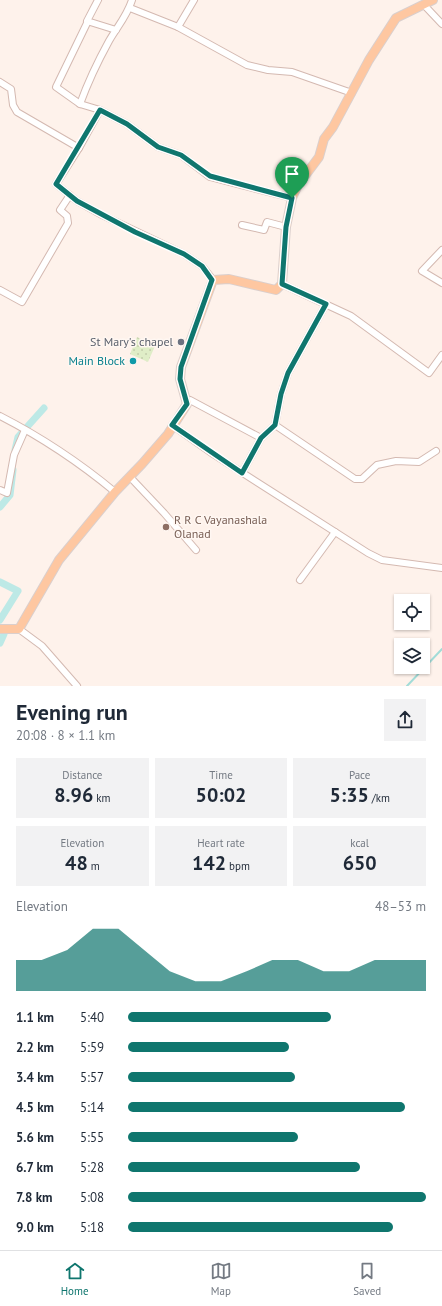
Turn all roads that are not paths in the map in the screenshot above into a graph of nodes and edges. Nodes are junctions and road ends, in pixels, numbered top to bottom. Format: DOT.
graph roads {
  1 [pos="98,0"];
  2 [pos="132,0"];
  3 [pos="194,0"];
  4 [pos="433,0"];
  5 [pos="425,6"];
  6 [pos="130,8"];
  7 [pos="88,21"];
  8 [pos="442,24"];
  9 [pos="178,27"];
  10 [pos="116,30"];
  11 [pos="0,82"];
  12 [pos="352,93"];
  13 [pos="80,104"];
  14 [pos="100,110"];
  15 [pos="79,148"];
  16 [pos="70,195"];
  17 [pos="292,198"];
  18 [pos="242,225"];
  19 [pos="286,227"];
  20 [pos="442,250"];
  21 [pos="212,280"];
  22 [pos="442,283"];
  23 [pos="282,284"];
  24 [pos="0,290"];
  25 [pos="326,304"];
  26 [pos="442,355"];
  27 [pos="187,404"];
  28 [pos="0,416"];
  29 [pos="172,425"];
  30 [pos="275,425"];
  31 [pos="25,430"];
  32 [pos="261,438"];
  33 [pos="436,451"];
  34 [pos="242,473"];
  35 [pos="130,477"];
  36 [pos="0,490"];
  37 [pos="115,492"];
  38 [pos="335,532"];
  39 [pos="196,550"];
  40 [pos="442,568"];
  41 [pos="300,580"];
  42 [pos="1,629"];
  43 [pos="19,629"];
  44 [pos="77,686"];
  1 -- 7 [label="street"];
  2 -- 6 [label="street"];
  3 -- 9 [label="street"];
  4 -- 5 [label="main road"];
  5 -- 8 [label="street"];
  5 -- 12 [label="main road"];
  6 -- 9 [label="street"];
  6 -- 10 [label="street"];
  7 -- 10 [label="street"];
  7 -- 13 [label="street"];
  9 -- 12 [label="street"];
  10 -- 13 [label="street"];
  11 -- 15 [label="street"];
  12 -- 17 [label="main road"];
  13 -- 14 [label="street"];
  14 -- 15 [label="street"];
  14 -- 17 [label="street"];
  15 -- 16 [label="street"];
  16 -- 21 [label="street"];
  16 -- 24 [label="street"];
  17 -- 19 [label="main road"];
  18 -- 19 [label="street"];
  19 -- 23 [label="main road"];
  20 -- 22 [label="street"];
  21 -- 23 [label="main road"];
  21 -- 27 [label="main road"];
  23 -- 25 [label="street"];
  25 -- 26 [label="street"];
  25 -- 30 [label="street"];
  27 -- 29 [label="main road"];
  27 -- 32 [label="street"];
  28 -- 31 [label="street"];
  29 -- 34 [label="street"];
  29 -- 35 [label="main road"];
  30 -- 32 [label="street"];
  30 -- 33 [label="street"];
  31 -- 36 [label="street"];
  31 -- 37 [label="street"];
  32 -- 34 [label="street"];
  34 -- 38 [label="street"];
  35 -- 37 [label="main road"];
  35 -- 39 [label="street"];
  37 -- 43 [label="main road"];
  38 -- 40 [label="street"];
  38 -- 41 [label="street"];
  42 -- 43 [label="main road"];
  43 -- 44 [label="street"];
}
